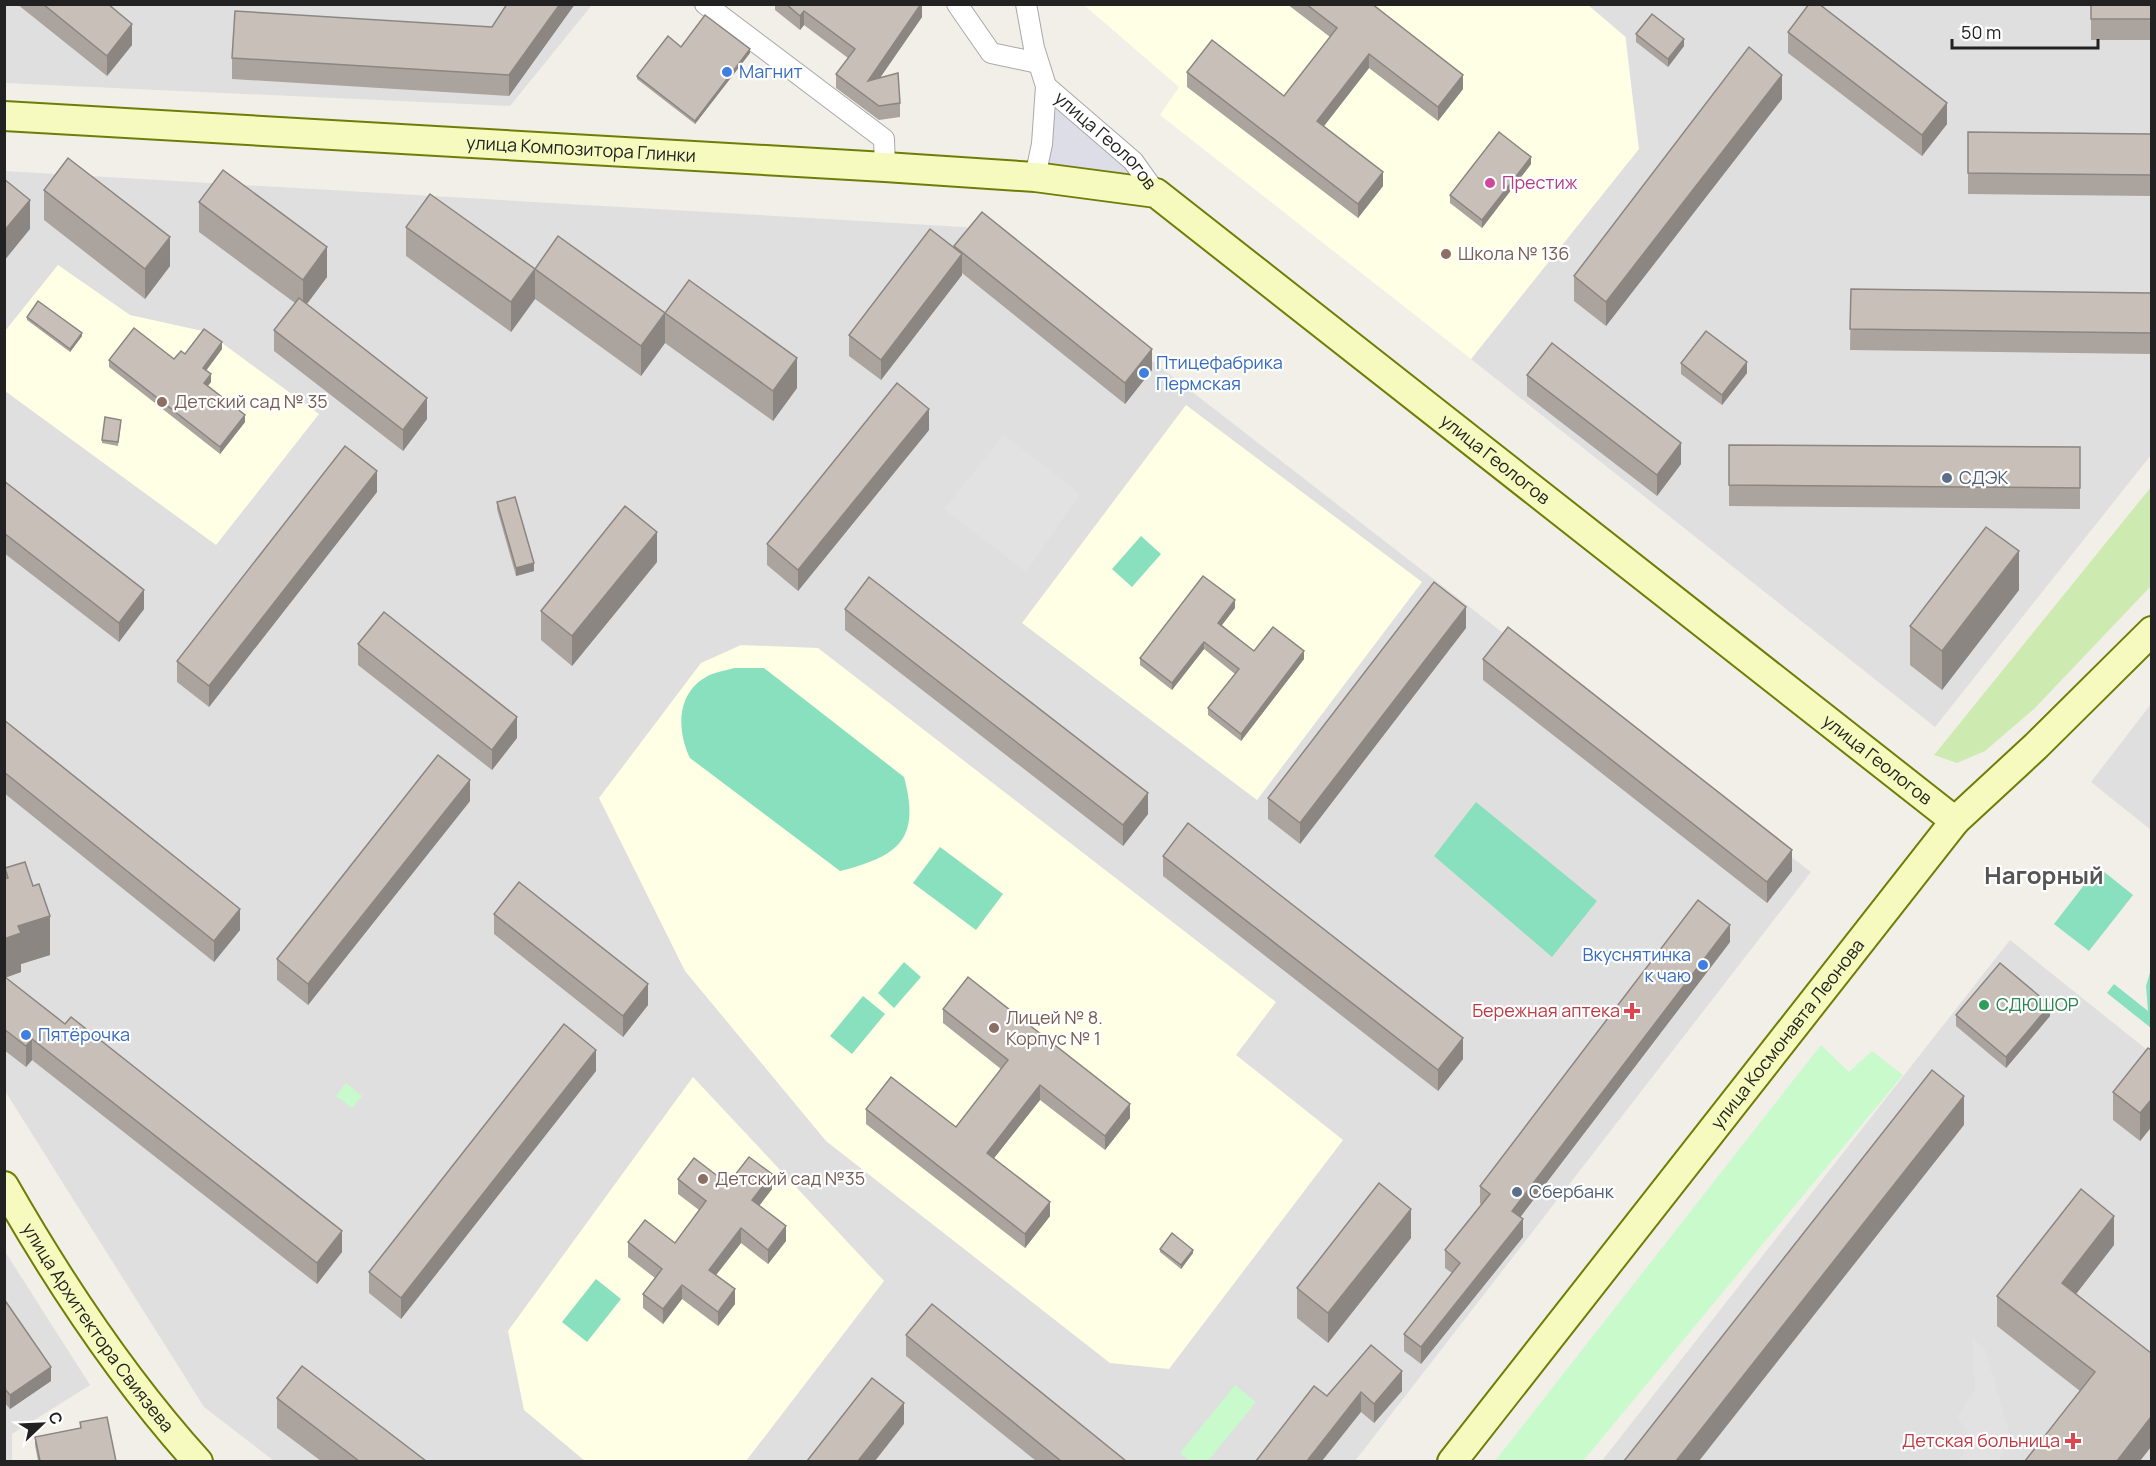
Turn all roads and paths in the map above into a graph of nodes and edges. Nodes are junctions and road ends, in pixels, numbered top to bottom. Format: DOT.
graph roads {
  1 [pos="705,4"];
  2 [pos="957,4"];
  3 [pos="1026,4"];
  4 [pos="1038,63"];
  5 [pos="1046,86"];
  6 [pos="4,116"];
  7 [pos="885,167"];
  8 [pos="1035,177"];
  9 [pos="1156,193"];
  10 [pos="2151,631"];
  11 [pos="1955,821"];
  12 [pos="4,1186"];
  13 [pos="193,1460"];
  14 [pos="1452,1461"];
  1 -- 7 [label="street"];
  2 -- 4 [label="street"];
  3 -- 4 [label="street"];
  4 -- 5 [label="street"];
  5 -- 8 [label="street"];
  5 -- 9 [label="street, улица Геологов"];
  6 -- 7 [label="street, улица Композитора Глинки"];
  7 -- 8 [label="street, улица Композитора Глинки"];
  8 -- 9 [label="street, улица Композитора Глинки"];
  9 -- 11 [label="street, улица Геологов"];
  10 -- 11 [label="street, улица Космонавта Леонова"];
  11 -- 14 [label="street, улица Космонавта Леонова"];
  12 -- 13 [label="street, улица Архитектора Свиязева"];
}
